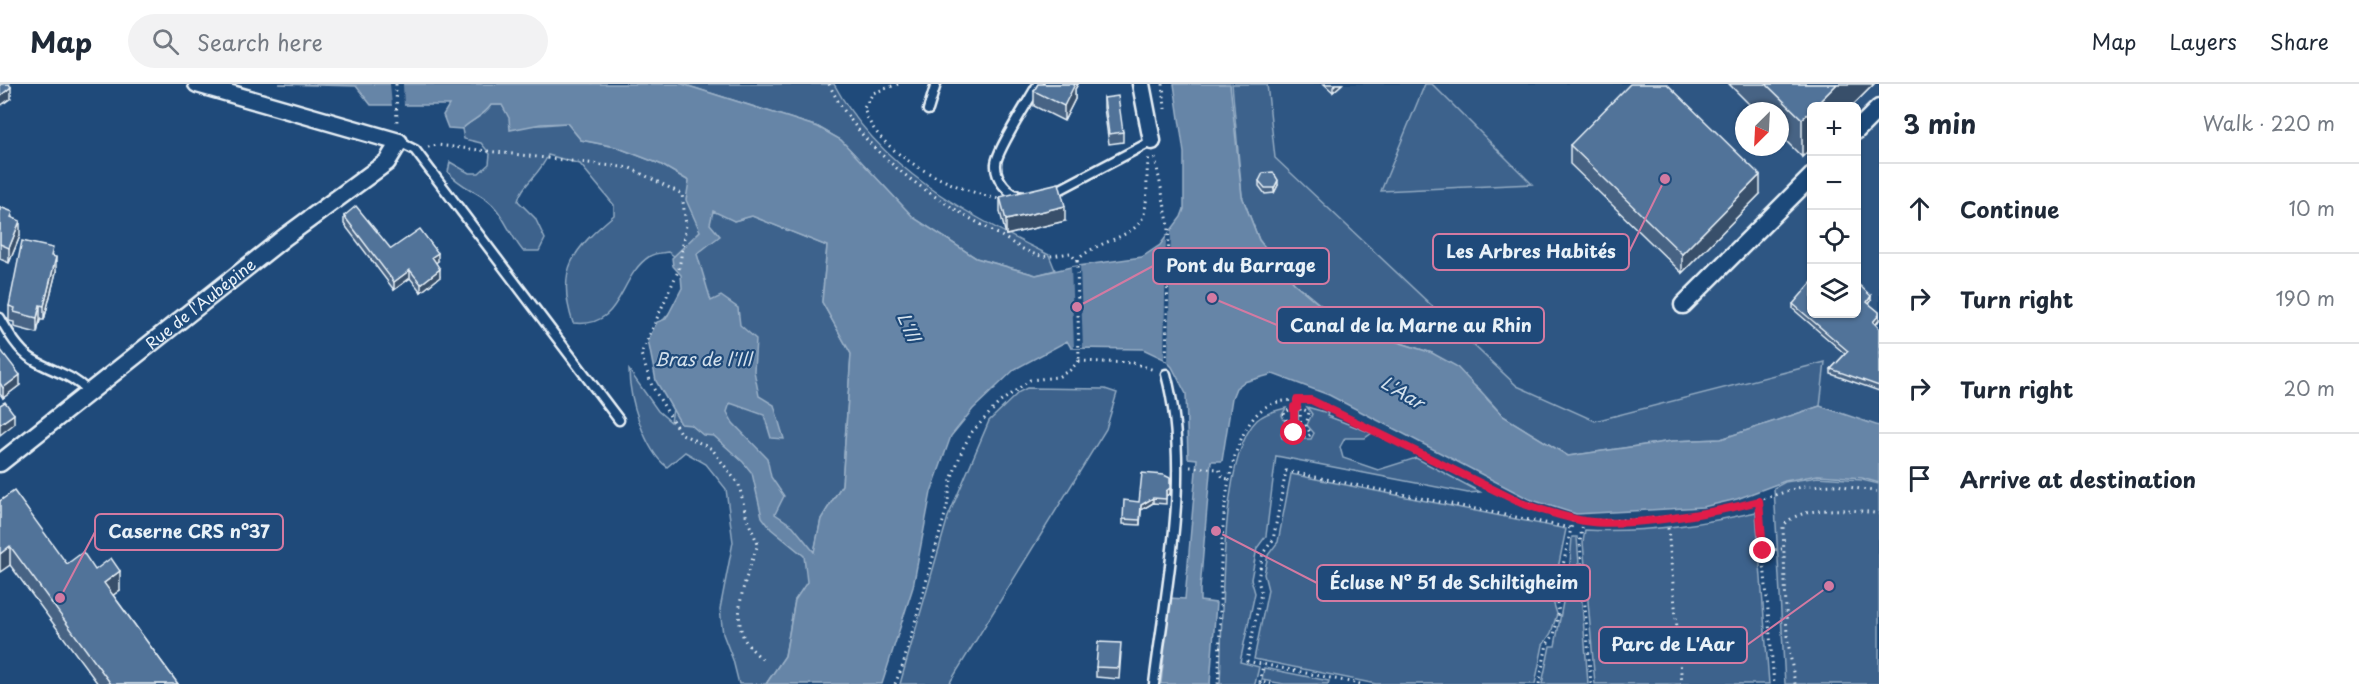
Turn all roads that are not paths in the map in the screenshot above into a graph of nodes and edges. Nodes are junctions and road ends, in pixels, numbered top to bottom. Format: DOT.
graph roads {
  1 [pos="197,84"];
  2 [pos="936,84"];
  3 [pos="1038,84"];
  4 [pos="1141,84"];
  5 [pos="1879,108"];
  6 [pos="928,110"];
  7 [pos="1861,127"];
  8 [pos="398,135"];
  9 [pos="1152,141"];
  10 [pos="1807,181"];
  11 [pos="1040,194"];
  12 [pos="1030,196"];
  13 [pos="1683,305"];
  14 [pos="0,318"];
  15 [pos="1166,374"];
  16 [pos="89,392"];
  17 [pos="619,420"];
  18 [pos="0,463"];
  19 [pos="1154,684"];
  1 -- 8 [label="street"];
  2 -- 6 [label="lane"];
  3 -- 12 [label="lane"];
  4 -- 9 [label="street"];
  5 -- 7 [label="street"];
  8 -- 16 [label="street, Rue de l'Aubépine"];
  8 -- 17 [label="lane"];
  9 -- 11 [label="lane"];
  10 -- 13 [label="street"];
  14 -- 16 [label="lane"];
  15 -- 19 [label="lane"];
  16 -- 18 [label="street, Rue de l'Aubépine"];
}
